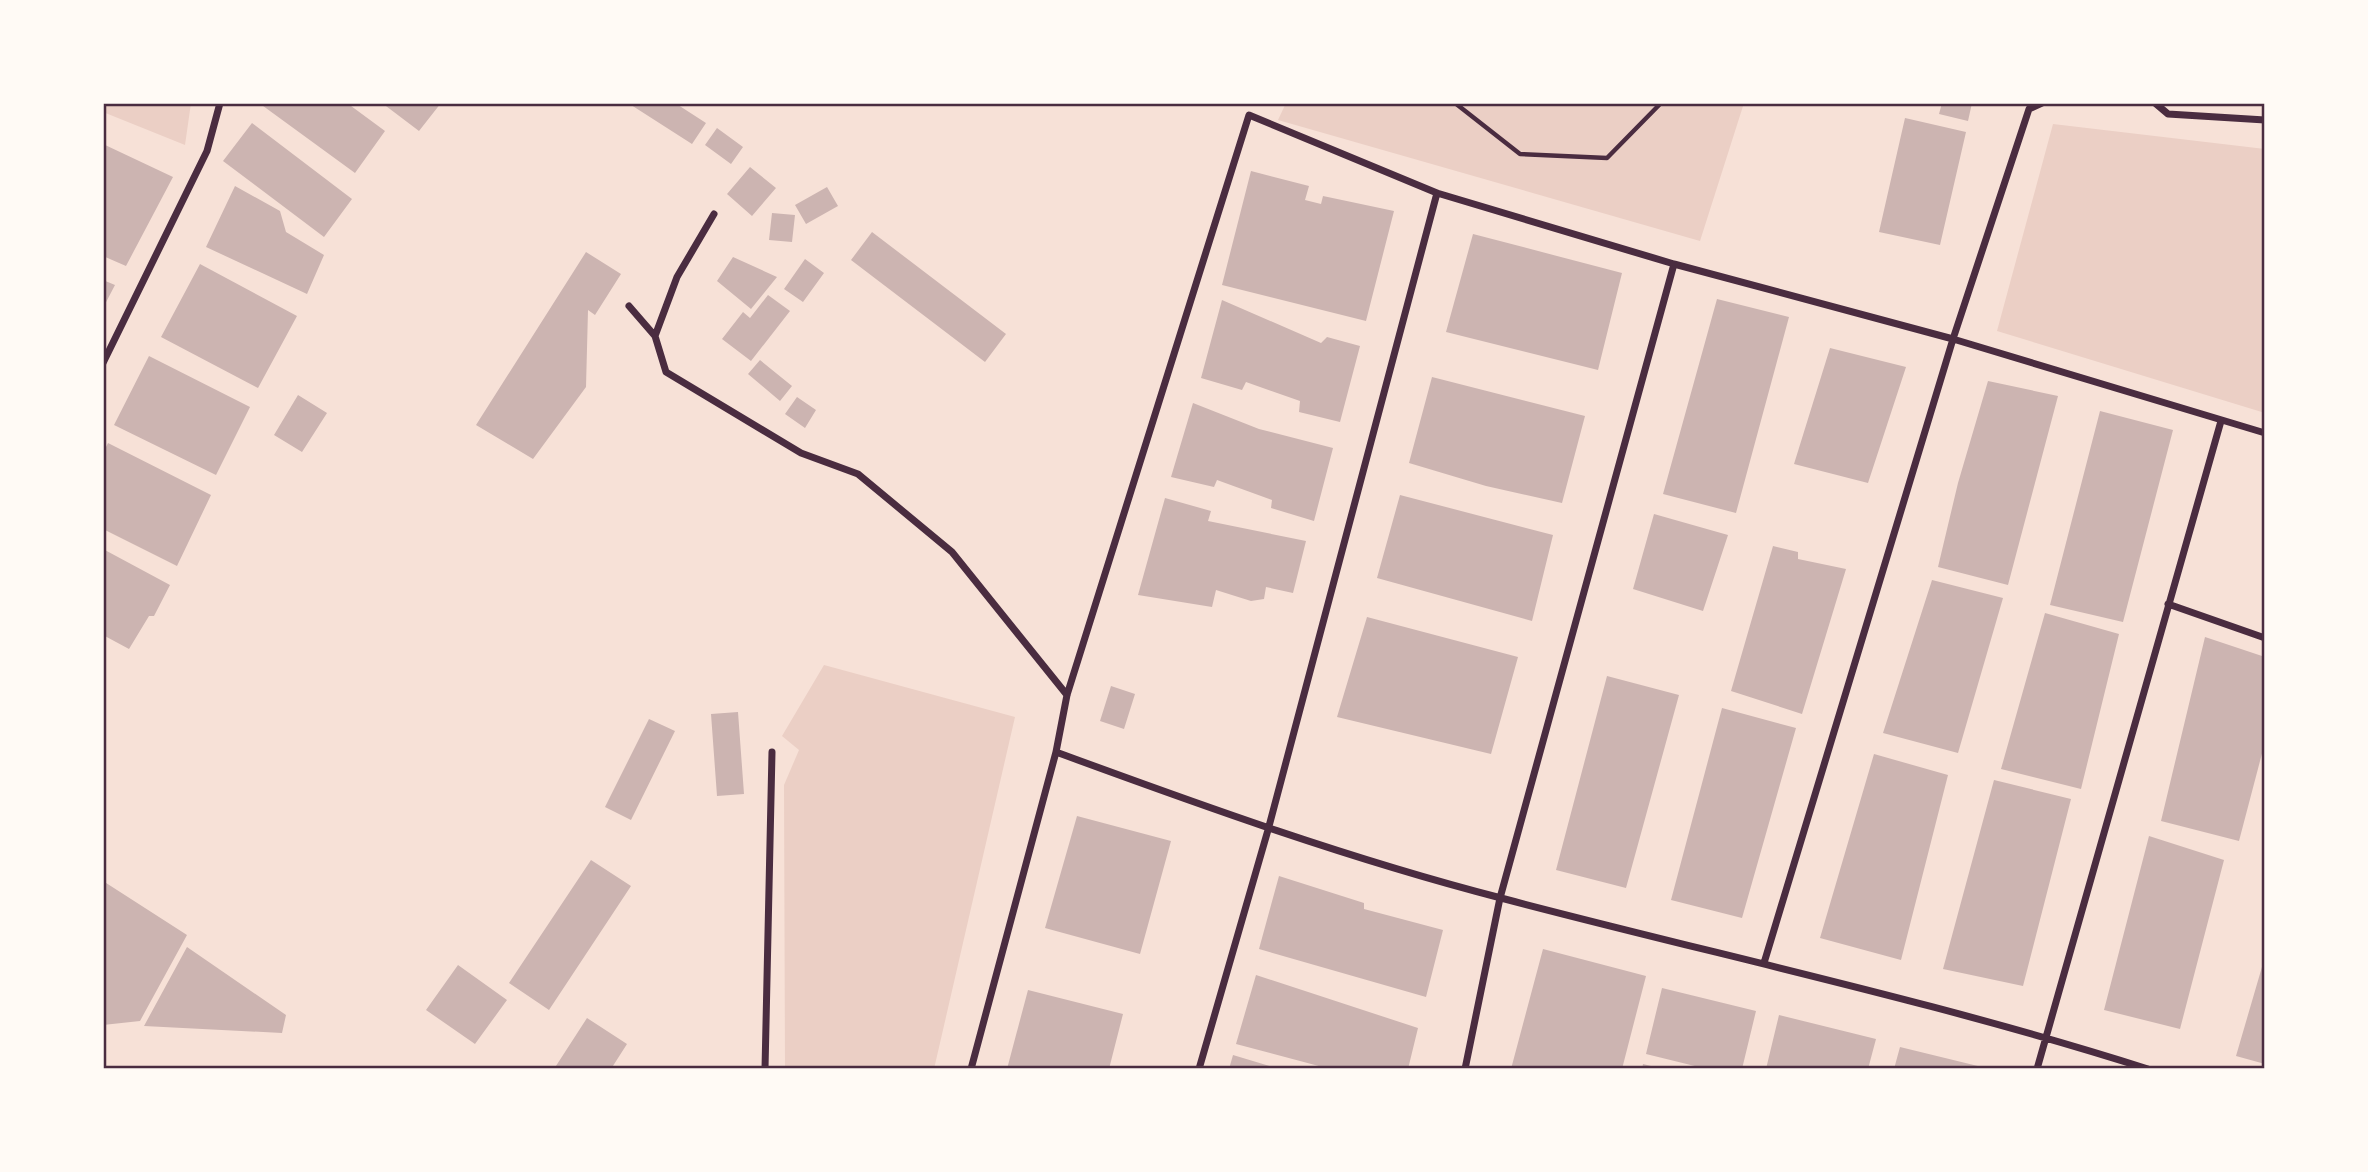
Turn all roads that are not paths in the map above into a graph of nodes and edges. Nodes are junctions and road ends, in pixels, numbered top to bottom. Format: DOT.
graph roads {
  1 [pos="220,103"];
  2 [pos="2042,103"];
  3 [pos="2155,103"];
  4 [pos="2265,120"];
  5 [pos="1437,193"];
  6 [pos="714,214"];
  7 [pos="1674,264"];
  8 [pos="629,306"];
  9 [pos="655,336"];
  10 [pos="1953,339"];
  11 [pos="103,362"];
  12 [pos="2221,421"];
  13 [pos="2265,433"];
  14 [pos="2168,604"];
  15 [pos="2265,638"];
  16 [pos="1067,695"];
  17 [pos="772,752"];
  18 [pos="1056,752"];
  19 [pos="1268,830"];
  20 [pos="1500,898"];
  21 [pos="1764,963"];
  22 [pos="2046,1036"];
  23 [pos="765,1069"];
  24 [pos="971,1069"];
  25 [pos="1199,1069"];
  26 [pos="1465,1069"];
  27 [pos="2038,1069"];
  28 [pos="2148,1069"];
  1 -- 11 [label="street"];
  2 -- 10 [label="street"];
  3 -- 4 [label="street"];
  5 -- 7 [label="street"];
  5 -- 16 [label="street"];
  5 -- 19 [label="street"];
  6 -- 9 [label="street"];
  7 -- 10 [label="street"];
  7 -- 20 [label="street"];
  8 -- 9 [label="street"];
  9 -- 16 [label="street"];
  10 -- 12 [label="street"];
  10 -- 21 [label="street"];
  12 -- 13 [label="street"];
  12 -- 14 [label="street"];
  14 -- 15 [label="street"];
  14 -- 22 [label="street"];
  16 -- 18 [label="street"];
  17 -- 23 [label="street"];
  18 -- 19 [label="street"];
  18 -- 24 [label="street"];
  19 -- 20 [label="street"];
  19 -- 25 [label="street"];
  20 -- 21 [label="street"];
  20 -- 26 [label="street"];
  21 -- 22 [label="street"];
  22 -- 27 [label="street"];
  22 -- 28 [label="street"];
}
